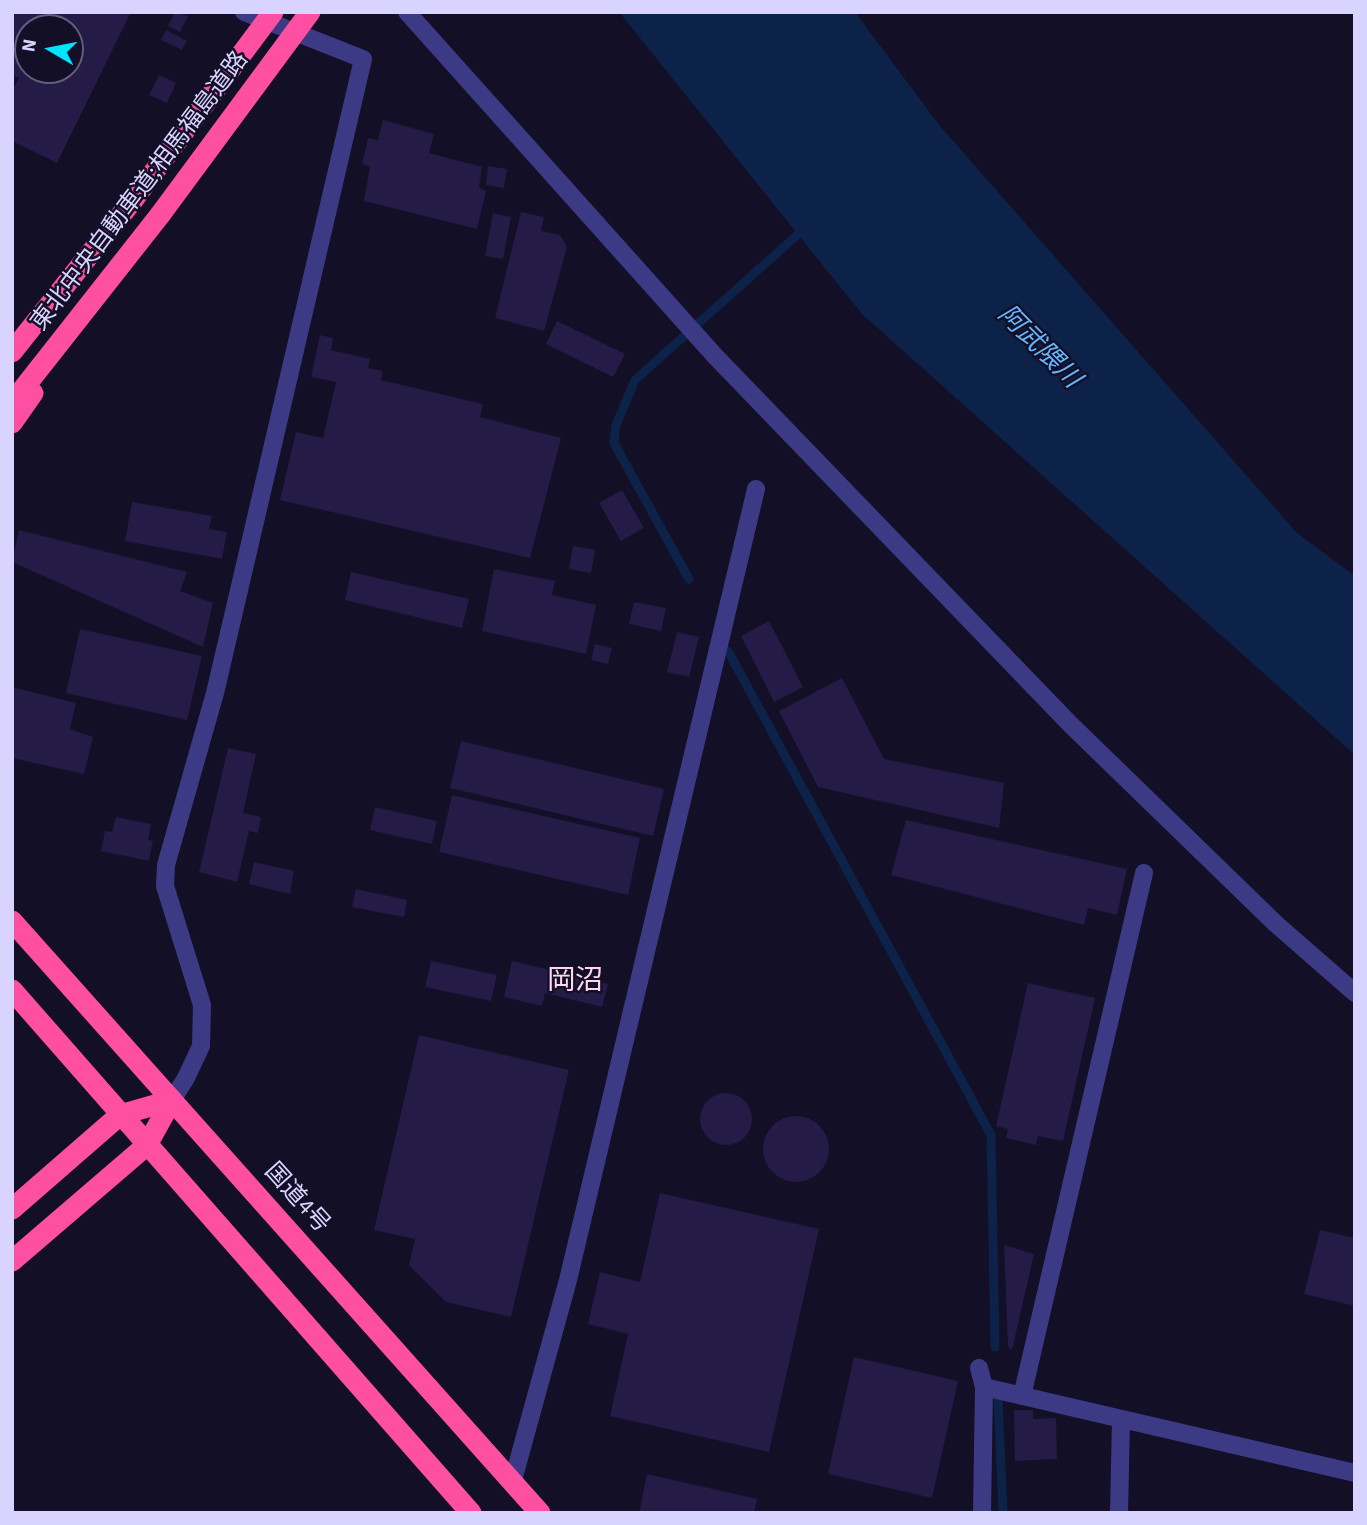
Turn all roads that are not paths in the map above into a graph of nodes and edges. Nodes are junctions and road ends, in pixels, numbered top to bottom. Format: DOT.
graph roads {
  1 [pos="244,12"];
  2 [pos="273,12"];
  3 [pos="310,12"];
  4 [pos="407,12"];
  5 [pos="115,273"];
  6 [pos="12,352"];
  7 [pos="12,403"];
  8 [pos="12,423"];
  9 [pos="756,489"];
  10 [pos="1144,873"];
  11 [pos="12,921"];
  12 [pos="12,990"];
  13 [pos="1355,993"];
  14 [pos="172,1100"];
  15 [pos="120,1115"];
  16 [pos="147,1145"];
  17 [pos="12,1209"];
  18 [pos="12,1261"];
  19 [pos="979,1368"];
  20 [pos="984,1387"];
  21 [pos="1021,1396"];
  22 [pos="1121,1419"];
  23 [pos="1355,1473"];
  24 [pos="513,1480"];
  25 [pos="471,1513"];
  26 [pos="540,1513"];
  27 [pos="982,1513"];
  28 [pos="1119,1513"];
  1 -- 14 [label="street"];
  2 -- 6 [label="highway, 東北中央自動車道;相馬福島道路, bridge"];
  3 -- 5 [label="highway, 東北中央自動車道;相馬福島道路, bridge"];
  4 -- 13 [label="street"];
  5 -- 7 [label="highway, 東北中央自動車道;相馬福島道路"];
  5 -- 8 [label="highway"];
  9 -- 24 [label="street"];
  10 -- 21 [label="street"];
  11 -- 14 [label="highway, 国道4号"];
  12 -- 15 [label="highway"];
  14 -- 15 [label="highway"];
  14 -- 16 [label="highway"];
  14 -- 24 [label="highway, 国道4号"];
  15 -- 16 [label="highway"];
  15 -- 17 [label="highway"];
  16 -- 18 [label="highway"];
  16 -- 25 [label="highway"];
  19 -- 20 [label="street"];
  20 -- 21 [label="street"];
  20 -- 27 [label="street"];
  21 -- 22 [label="street"];
  22 -- 23 [label="street"];
  22 -- 28 [label="street"];
  24 -- 26 [label="highway, 国道4号"];
}
